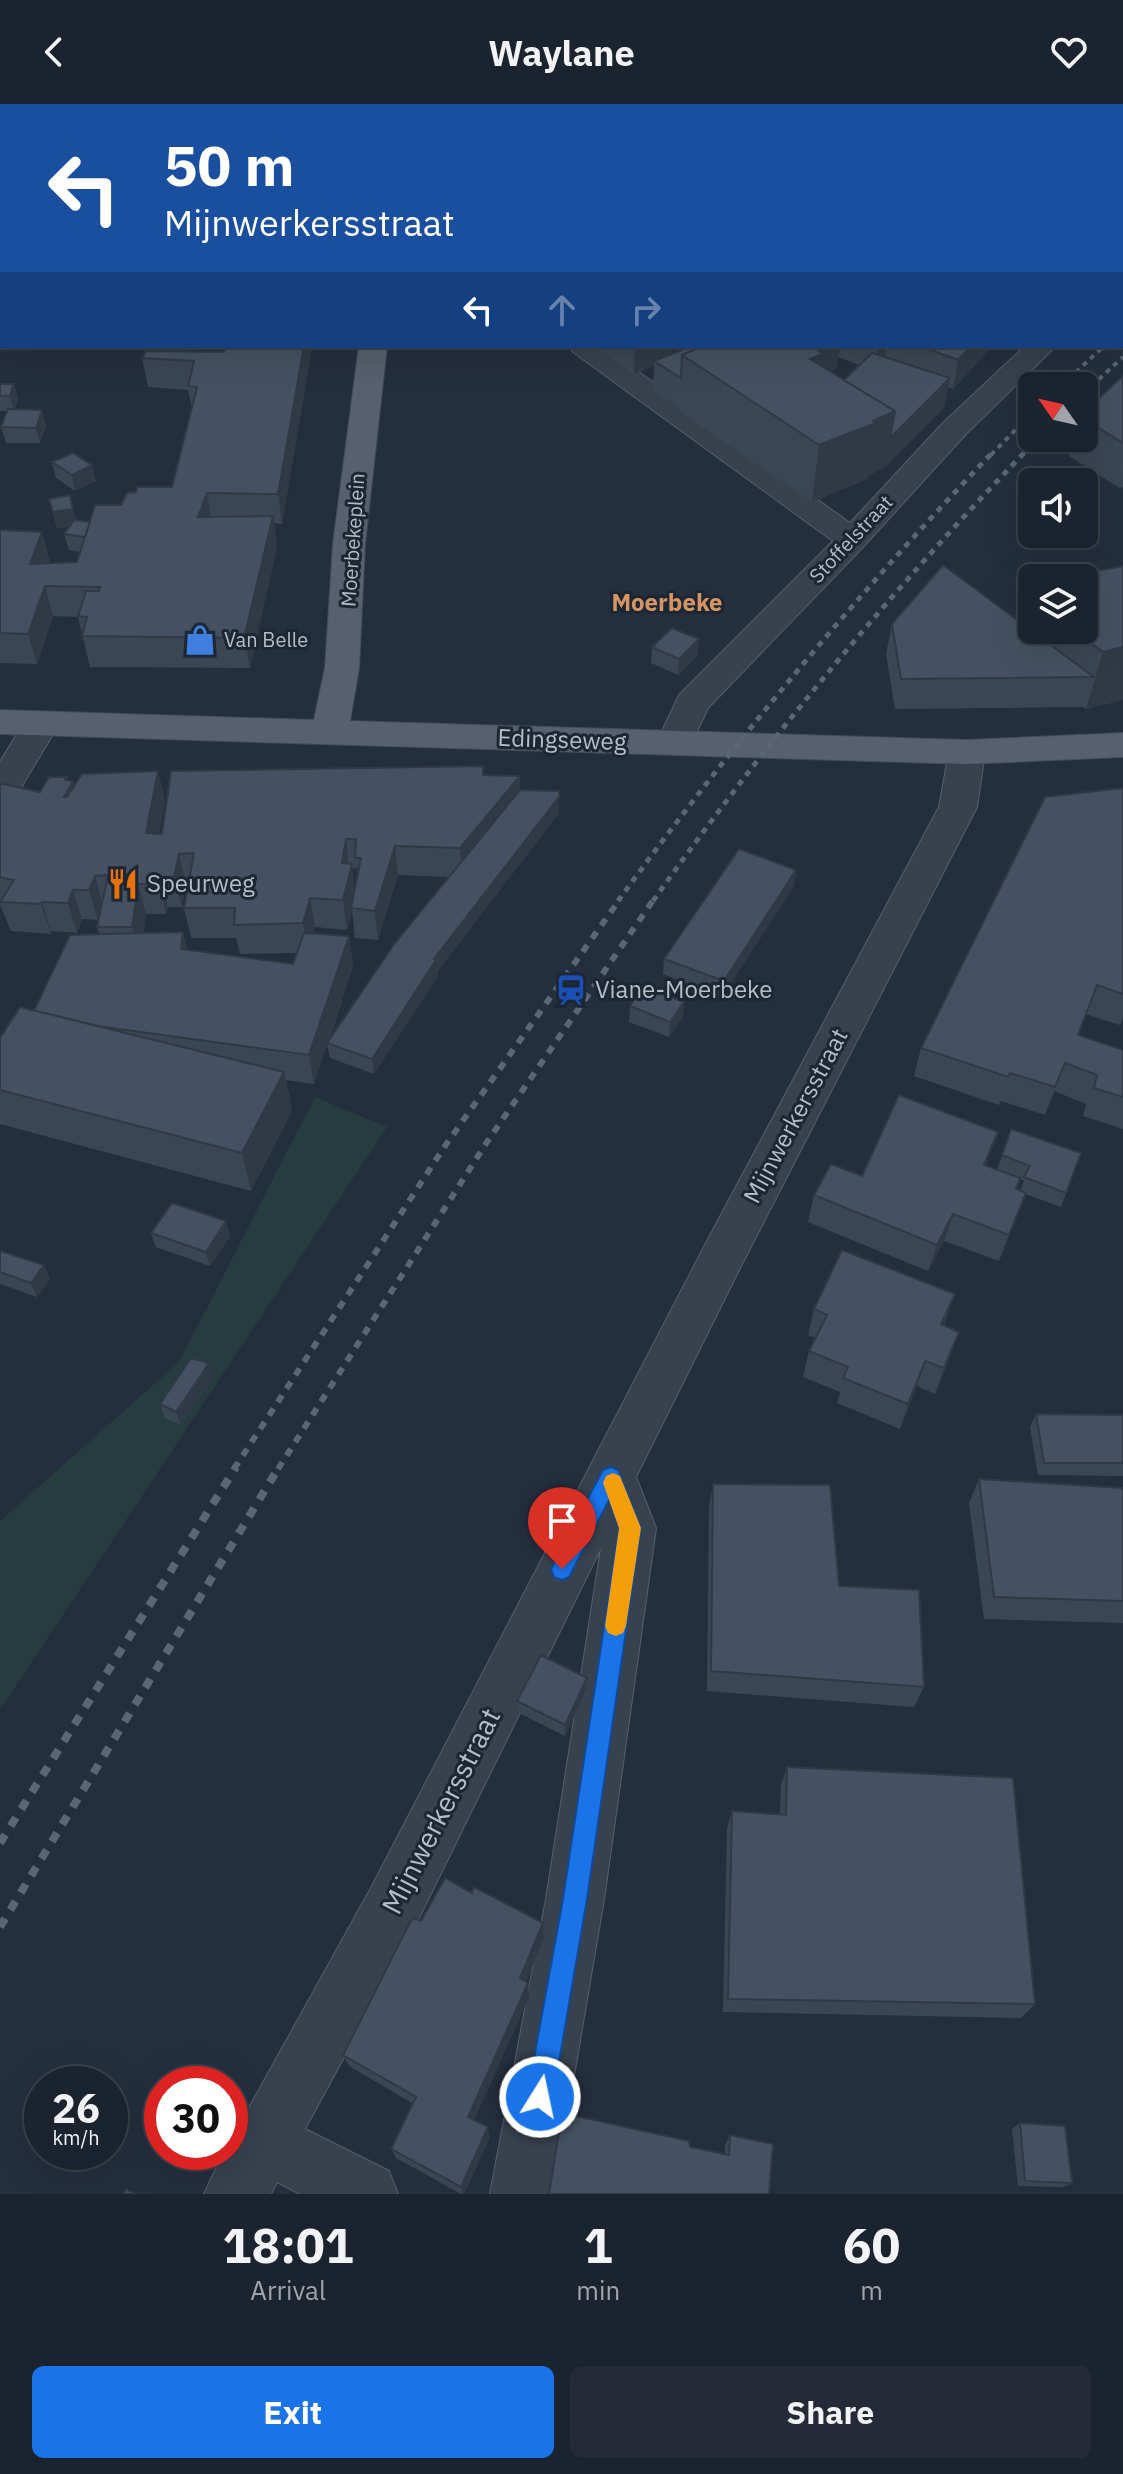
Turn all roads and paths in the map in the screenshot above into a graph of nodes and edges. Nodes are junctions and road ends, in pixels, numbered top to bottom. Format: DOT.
graph roads {
  1 [pos="373,348"];
  2 [pos="586,348"];
  3 [pos="1040,348"];
  4 [pos="852,540"];
  5 [pos="0,722"];
  6 [pos="41,724"];
  7 [pos="330,733"];
  8 [pos="675,742"];
  9 [pos="1123,745"];
  10 [pos="967,752"];
  11 [pos="0,792"];
  12 [pos="611,1476"];
  13 [pos="250,2168"];
  14 [pos="366,2194"];
  15 [pos="522,2194"];
  1 -- 7 [label="main road, Moerbekeplein"];
  2 -- 4 [label="street"];
  3 -- 4 [label="street, Stoffelstraat"];
  4 -- 8 [label="street, Stoffelstraat"];
  5 -- 6 [label="main road, Edingseweg"];
  6 -- 7 [label="main road, Edingseweg"];
  6 -- 11 [label="street"];
  7 -- 8 [label="main road, Edingseweg"];
  8 -- 10 [label="main road, Edingseweg"];
  9 -- 10 [label="main road, Edingseweg"];
  10 -- 12 [label="street, Mijnwerkersstraat"];
  12 -- 13 [label="street, Mijnwerkersstraat"];
  12 -- 15 [label="street"];
  13 -- 14 [label="street, Mijnwerkersstraat"];
}
